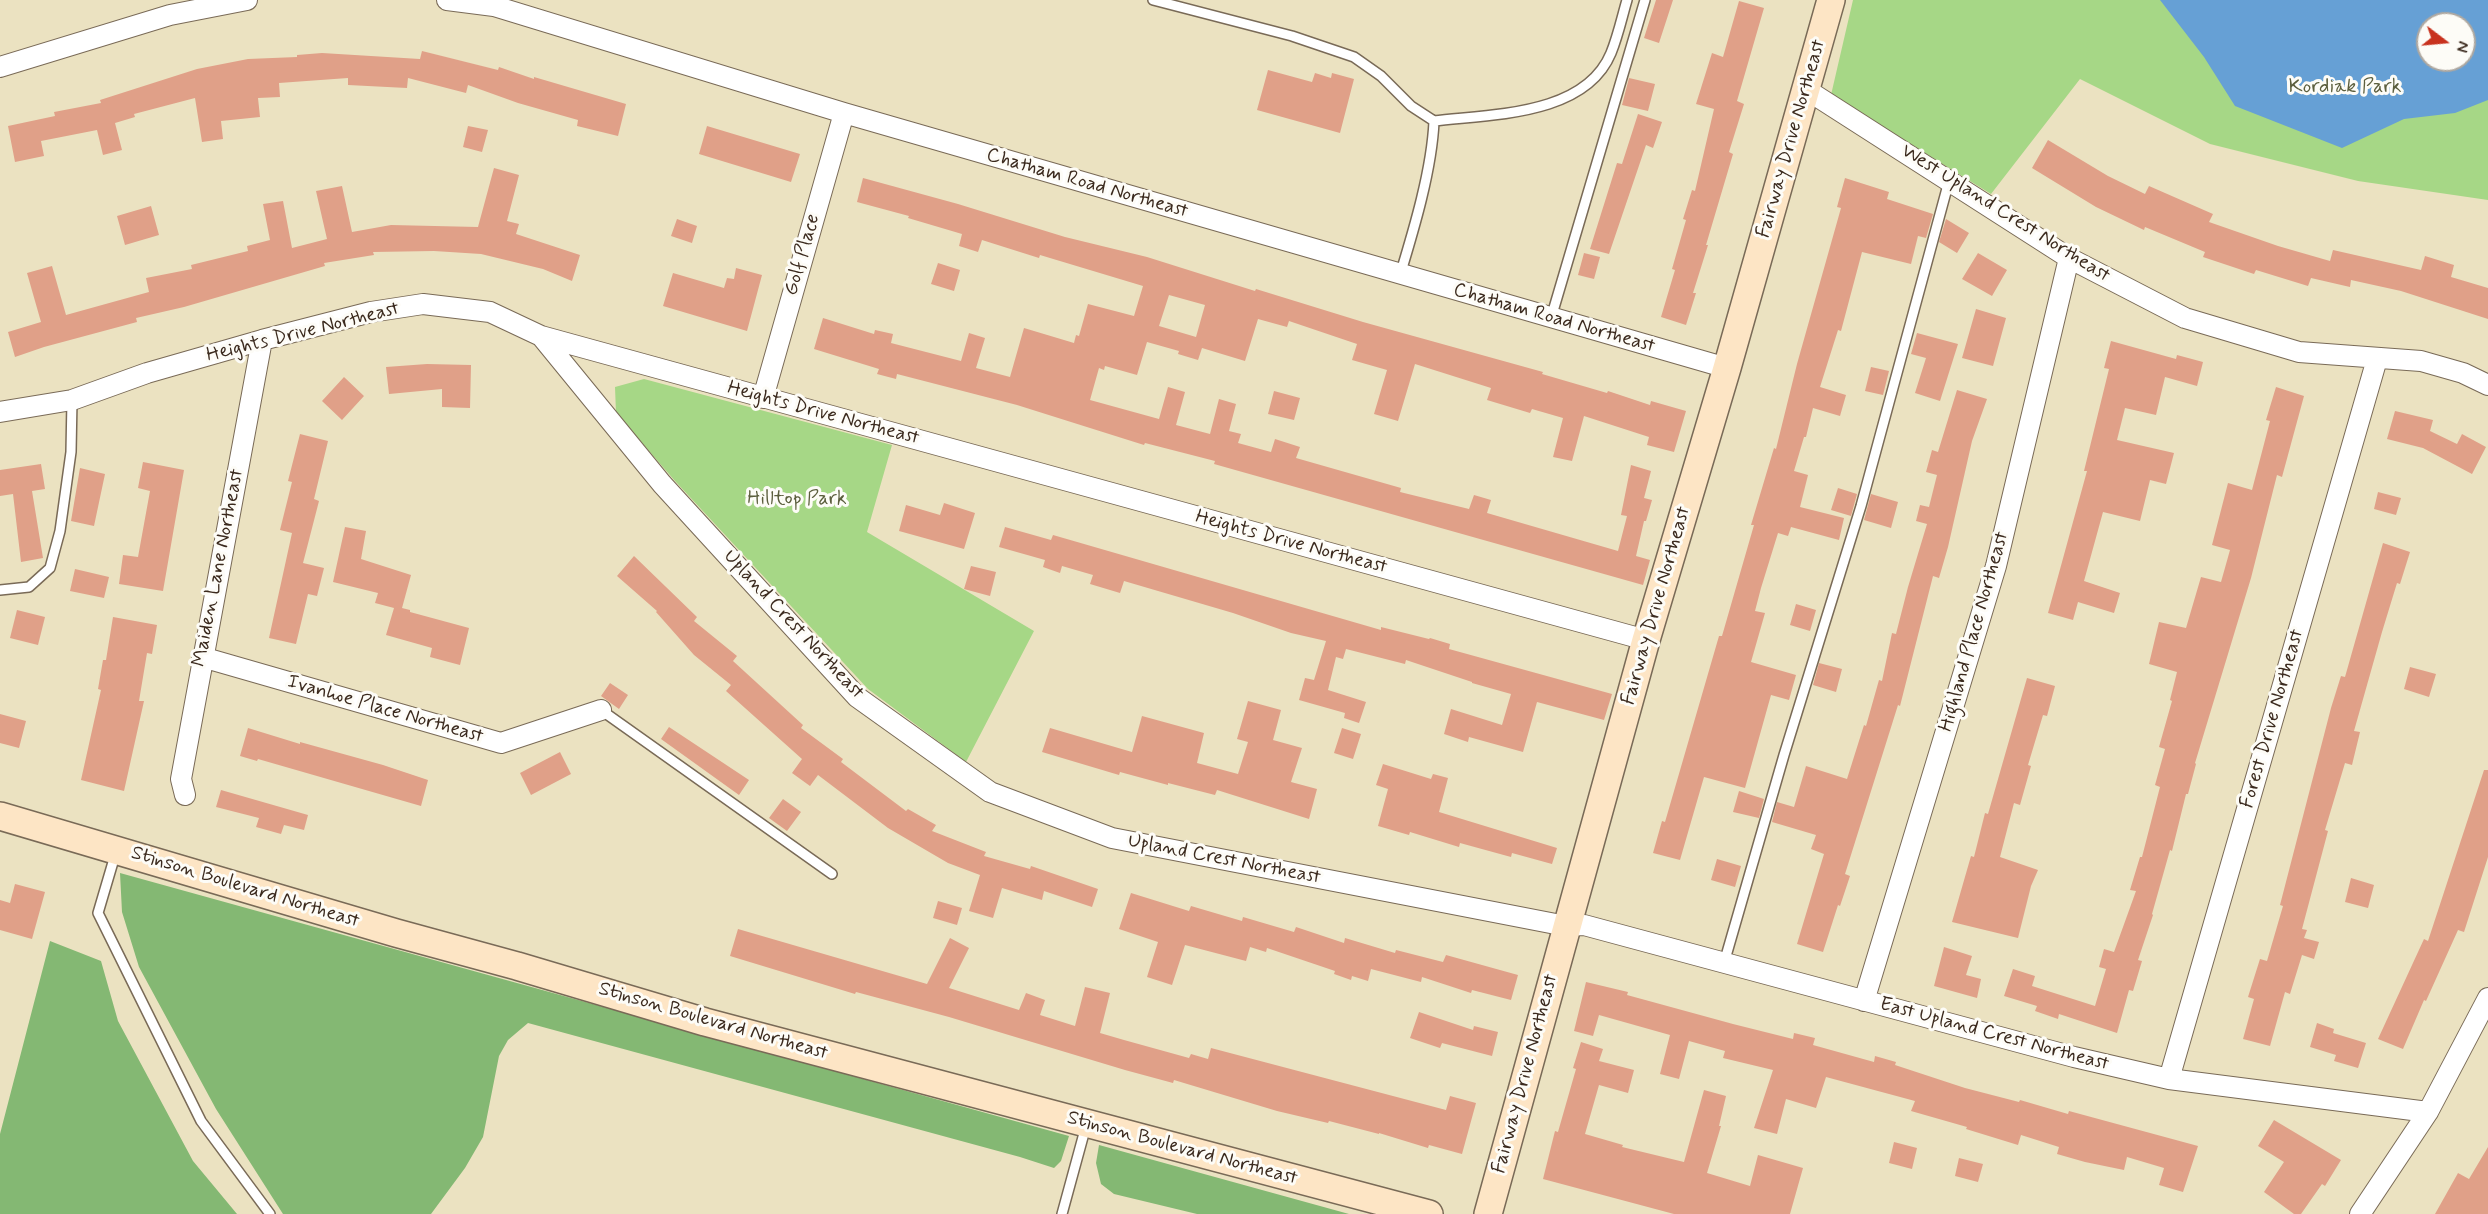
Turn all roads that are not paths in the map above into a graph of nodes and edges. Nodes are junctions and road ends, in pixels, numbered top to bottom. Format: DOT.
graph roads {
  1 [pos="247,0"];
  2 [pos="447,0"];
  3 [pos="1153,0"];
  4 [pos="1627,0"];
  5 [pos="1645,0"];
  6 [pos="1831,0"];
  7 [pos="0,67"];
  8 [pos="1807,90"];
  9 [pos="844,113"];
  10 [pos="1434,121"];
  11 [pos="1949,181"];
  12 [pos="2069,258"];
  13 [pos="1400,275"];
  14 [pos="1551,318"];
  15 [pos="541,336"];
  16 [pos="262,340"];
  17 [pos="2377,359"];
  18 [pos="1727,368"];
  19 [pos="2488,385"];
  20 [pos="763,398"];
  21 [pos="72,400"];
  22 [pos="0,412"];
  23 [pos="0,590"];
  24 [pos="1646,640"];
  25 [pos="202,657"];
  26 [pos="601,710"];
  27 [pos="185,795"];
  28 [pos="0,816"];
  29 [pos="117,850"];
  30 [pos="832,874"];
  31 [pos="1566,926"];
  32 [pos="1724,964"];
  33 [pos="2488,998"];
  34 [pos="1864,1001"];
  35 [pos="2169,1079"];
  36 [pos="2428,1112"];
  37 [pos="1087,1124"];
  38 [pos="270,1214"];
  39 [pos="1062,1214"];
  40 [pos="1429,1214"];
  41 [pos="1488,1214"];
  42 [pos="2360,1214"];
  1 -- 7 [label="street"];
  2 -- 9 [label="street, Chatham Road Northeast"];
  3 -- 10 [label="lane"];
  4 -- 10 [label="lane"];
  5 -- 14 [label="lane"];
  6 -- 8 [label="street, Fairway Drive Northeast"];
  8 -- 11 [label="street, West Upland Crest Northeast"];
  8 -- 18 [label="street, Fairway Drive Northeast"];
  9 -- 13 [label="street, Chatham Road Northeast"];
  9 -- 20 [label="street, Golf Place"];
  10 -- 13 [label="lane"];
  11 -- 12 [label="street, West Upland Crest Northeast"];
  11 -- 32 [label="lane"];
  12 -- 17 [label="street, West Upland Crest Northeast"];
  12 -- 34 [label="street, Highland Place Northeast"];
  13 -- 14 [label="street, Chatham Road Northeast"];
  14 -- 18 [label="street, Chatham Road Northeast"];
  15 -- 16 [label="street, Heights Drive Northeast"];
  15 -- 20 [label="street, Heights Drive Northeast"];
  15 -- 31 [label="street, Upland Crest Northeast"];
  16 -- 21 [label="street, Heights Drive Northeast"];
  16 -- 25 [label="street, Maiden Lane Northeast"];
  17 -- 19 [label="street, West Upland Crest Northeast"];
  17 -- 35 [label="street, Forest Drive Northeast"];
  18 -- 24 [label="street, Fairway Drive Northeast"];
  20 -- 24 [label="street, Heights Drive Northeast"];
  21 -- 22 [label="street, Heights Drive Northeast"];
  21 -- 23 [label="lane"];
  24 -- 31 [label="street, Fairway Drive Northeast"];
  25 -- 26 [label="street, Ivanhoe Place Northeast"];
  25 -- 27 [label="street, Maiden Lane Northeast"];
  26 -- 30 [label="lane"];
  28 -- 29 [label="street, Stinson Boulevard Northeast"];
  29 -- 37 [label="street, Stinson Boulevard Northeast"];
  29 -- 38 [label="lane"];
  31 -- 32 [label="street, East Upland Crest Northeast"];
  31 -- 41 [label="street, Fairway Drive Northeast"];
  32 -- 34 [label="street, East Upland Crest Northeast"];
  33 -- 36 [label="street"];
  34 -- 35 [label="street, East Upland Crest Northeast"];
  35 -- 36 [label="street, East Upland Crest Northeast"];
  36 -- 42 [label="street"];
  37 -- 39 [label="lane"];
  37 -- 40 [label="street, Stinson Boulevard Northeast"];
}
